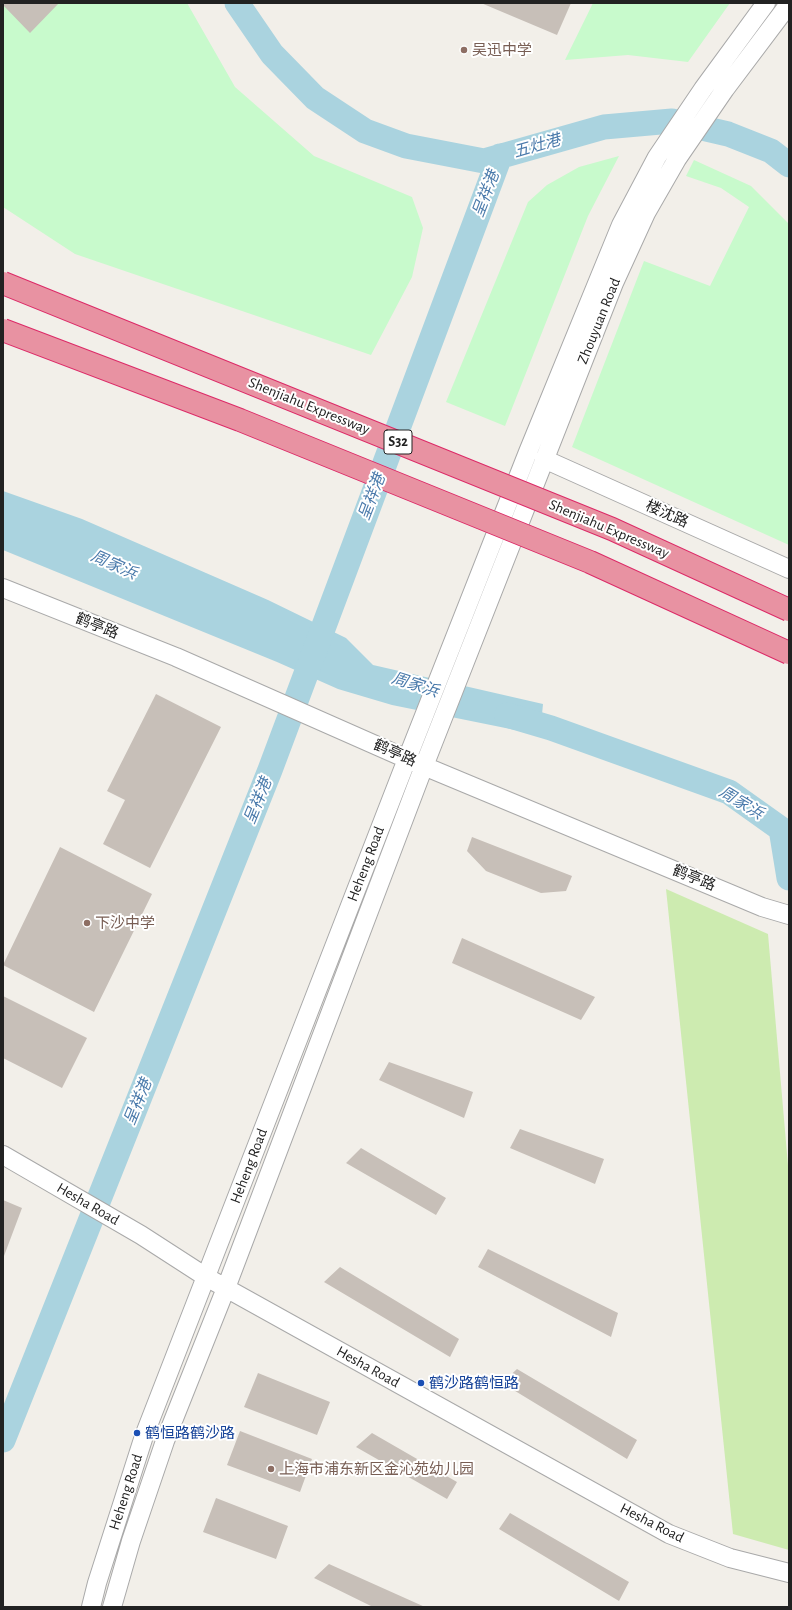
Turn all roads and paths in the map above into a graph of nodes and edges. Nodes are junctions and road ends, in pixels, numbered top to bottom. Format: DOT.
graph roads {
  1 [pos="766,3"];
  2 [pos="789,4"];
  3 [pos="3,283"];
  4 [pos="3,330"];
  5 [pos="544,459"];
  6 [pos="789,569"];
  7 [pos="3,588"];
  8 [pos="789,610"];
  9 [pos="789,653"];
  10 [pos="419,730"];
  11 [pos="437,735"];
  12 [pos="407,758"];
  13 [pos="424,766"];
  14 [pos="789,915"];
  15 [pos="3,1155"];
  16 [pos="206,1277"];
  17 [pos="226,1288"];
  18 [pos="789,1573"];
  19 [pos="91,1607"];
  20 [pos="112,1607"];
  1 -- 10 [label="street, Zhouyuan Road"];
  2 -- 5 [label="street, Zhouyuan Road"];
  3 -- 8 [label="highway, Shenjiahu Expressway / S32, bridge"];
  4 -- 9 [label="highway, bridge"];
  5 -- 6 [label="street, 楼沈路"];
  5 -- 11 [label="street, Zhouyuan Road"];
  7 -- 12 [label="street, 鹤亭路"];
  10 -- 12 [label="street, Heheng Road"];
  11 -- 13 [label="street, Heheng Road"];
  12 -- 13 [label="street, 鹤亭路"];
  12 -- 16 [label="street, Heheng Road"];
  13 -- 14 [label="street, 鹤亭路"];
  13 -- 17 [label="street, Heheng Road"];
  15 -- 16 [label="street, Hesha Road"];
  16 -- 17 [label="street, Hesha Road"];
  16 -- 19 [label="street, Heheng Road"];
  17 -- 18 [label="street, Hesha Road"];
  17 -- 20 [label="street, Heheng Road"];
}
